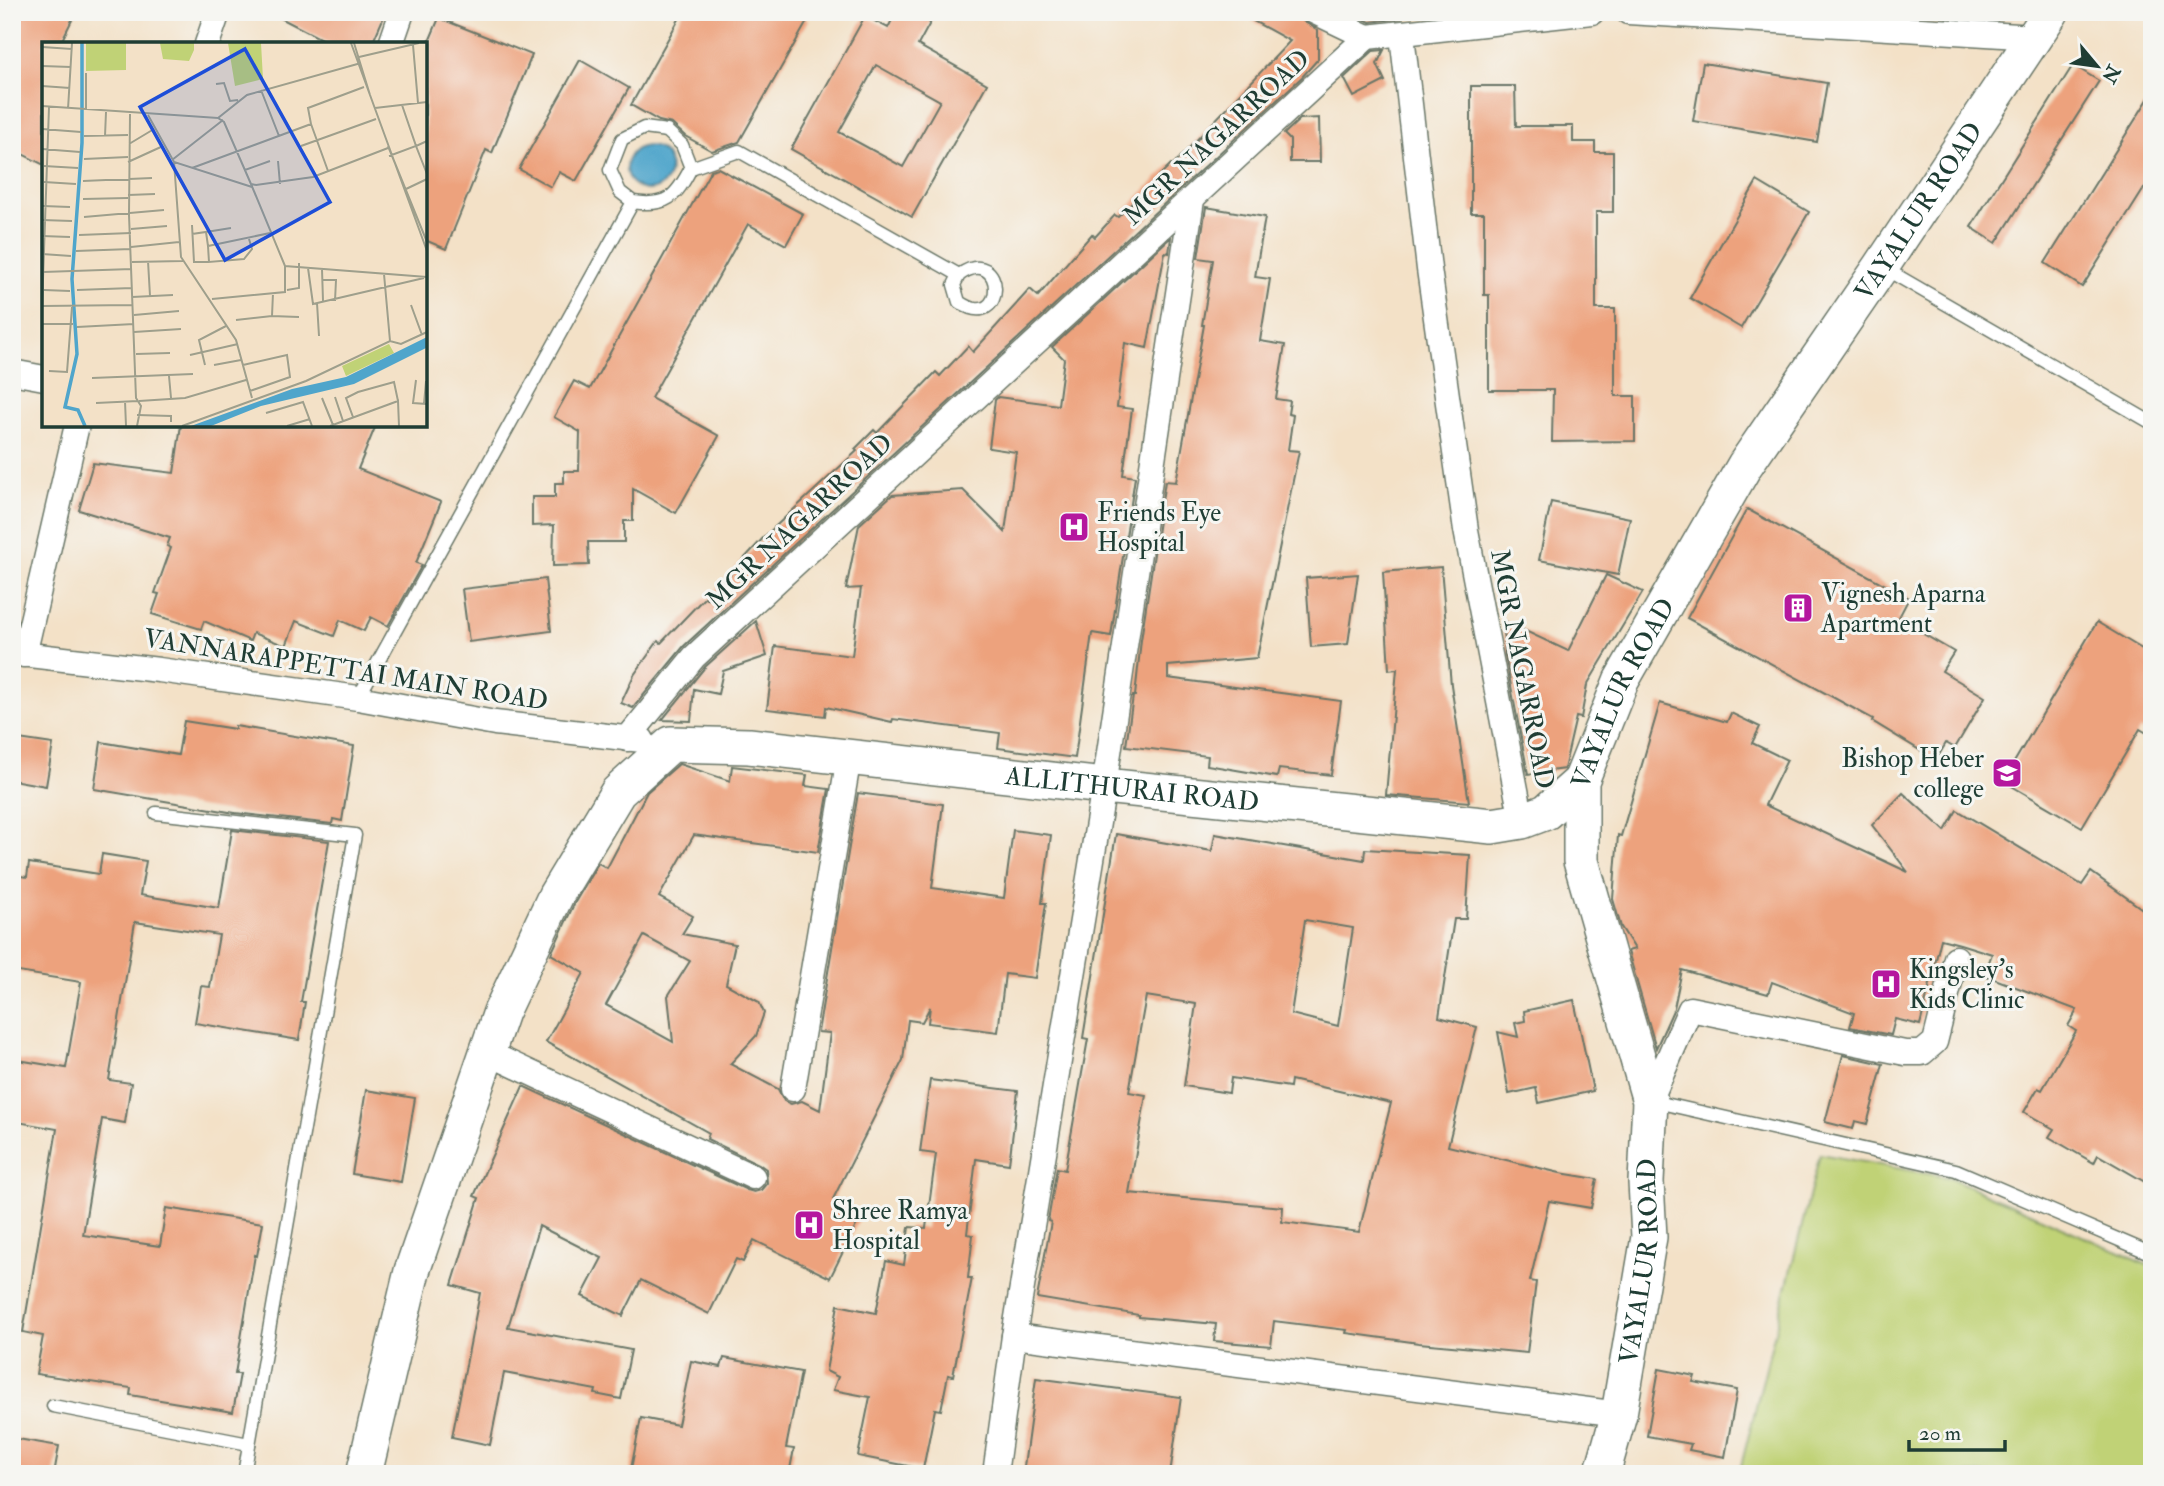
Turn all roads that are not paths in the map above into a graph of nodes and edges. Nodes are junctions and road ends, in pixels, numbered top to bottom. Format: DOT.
graph roads {
  1 [pos="218,12"];
  2 [pos="402,12"];
  3 [pos="1315,12"];
  4 [pos="1592,12"];
  5 [pos="1628,12"];
  6 [pos="1847,19"];
  7 [pos="2043,25"];
  8 [pos="1402,35"];
  9 [pos="1367,37"];
  10 [pos="207,42"];
  11 [pos="392,42"];
  12 [pos="691,168"];
  13 [pos="1192,200"];
  14 [pos="633,202"];
  15 [pos="1881,267"];
  16 [pos="959,275"];
  17 [pos="12,372"];
  18 [pos="42,378"];
  19 [pos="2152,423"];
  20 [pos="76,427"];
  21 [pos="18,654"];
  22 [pos="358,698"];
  23 [pos="627,739"];
  24 [pos="671,744"];
  25 [pos="849,757"];
  26 [pos="1581,781"];
  27 [pos="1104,786"];
  28 [pos="156,813"];
  29 [pos="1522,821"];
  30 [pos="1956,958"];
  31 [pos="486,1052"];
  32 [pos="793,1089"];
  33 [pos="1650,1101"];
  34 [pos="752,1177"];
  35 [pos="2152,1254"];
  36 [pos="1014,1336"];
  37 [pos="53,1406"];
  38 [pos="1619,1414"];
  39 [pos="249,1444"];
  40 [pos="244,1474"];
  41 [pos="365,1474"];
  42 [pos="995,1474"];
  43 [pos="1602,1474"];
  1 -- 10 [label="street"];
  2 -- 11 [label="street"];
  3 -- 9 [label="street"];
  4 -- 8 [label="street"];
  5 -- 6 [label="street"];
  6 -- 7 [label="street"];
  7 -- 15 [label="main road, VAYALUR ROAD"];
  8 -- 9 [label="street"];
  8 -- 29 [label="street, MGR NAGARROAD"];
  9 -- 13 [label="street, MGR NAGARROAD"];
  12 -- 14 [label="lane"];
  12 -- 14 [label="lane"];
  12 -- 16 [label="lane"];
  13 -- 23 [label="street, MGR NAGARROAD"];
  13 -- 27 [label="street"];
  14 -- 22 [label="lane"];
  15 -- 19 [label="lane"];
  15 -- 26 [label="main road, VAYALUR ROAD"];
  17 -- 18 [label="street"];
  20 -- 21 [label="street"];
  21 -- 22 [label="street, VANNARAPPETTAI MAIN ROAD"];
  22 -- 23 [label="street, VANNARAPPETTAI MAIN ROAD"];
  23 -- 24 [label="street, VANNARAPPETTAI MAIN ROAD"];
  24 -- 25 [label="main road, ALLITHURAI ROAD"];
  24 -- 31 [label="main road"];
  25 -- 27 [label="main road, ALLITHURAI ROAD"];
  25 -- 32 [label="street"];
  26 -- 29 [label="main road, ALLITHURAI ROAD"];
  26 -- 33 [label="main road, VAYALUR ROAD"];
  27 -- 29 [label="main road, ALLITHURAI ROAD"];
  27 -- 36 [label="street"];
  28 -- 39 [label="lane"];
  30 -- 33 [label="street"];
  31 -- 34 [label="street"];
  31 -- 41 [label="main road"];
  33 -- 35 [label="lane"];
  33 -- 38 [label="main road, VAYALUR ROAD"];
  36 -- 38 [label="street"];
  36 -- 42 [label="street"];
  37 -- 39 [label="lane"];
  38 -- 43 [label="main road, VAYALUR ROAD"];
  39 -- 40 [label="lane"];
}
